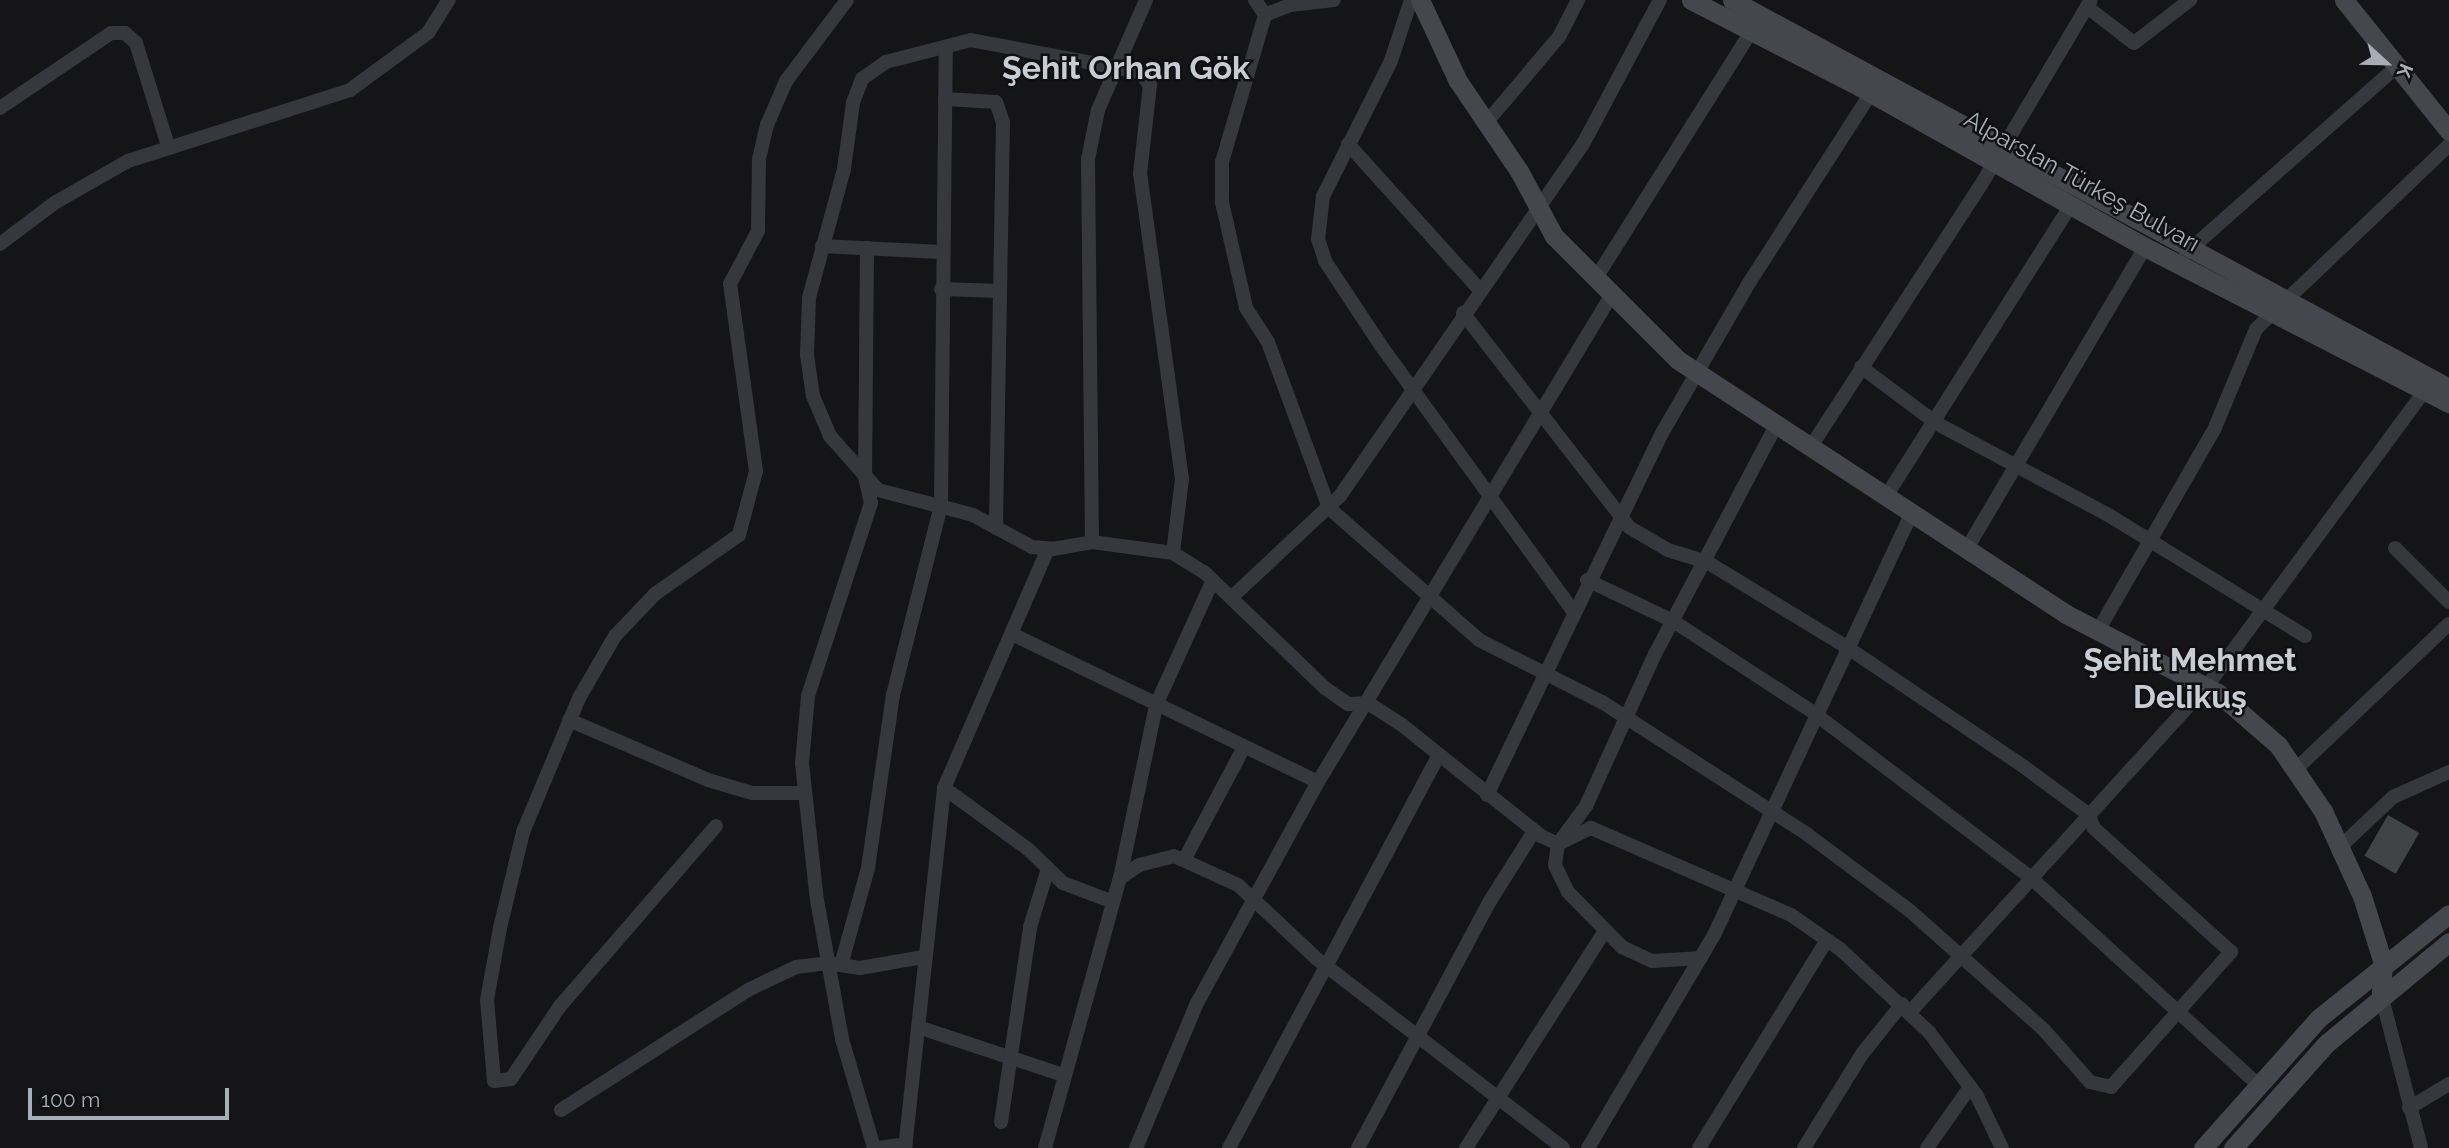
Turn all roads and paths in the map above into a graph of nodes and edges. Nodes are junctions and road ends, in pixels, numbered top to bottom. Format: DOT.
graph roads {
  1 [pos="449,0"];
  2 [pos="847,0"];
  3 [pos="1146,0"];
  4 [pos="1255,0"];
  5 [pos="1334,0"];
  6 [pos="1411,0"];
  7 [pos="1420,0"];
  8 [pos="1578,0"];
  9 [pos="1660,0"];
  10 [pos="1691,0"];
  11 [pos="1732,0"];
  12 [pos="2190,0"];
  13 [pos="2344,0"];
  14 [pos="2089,4"];
  15 [pos="1265,15"];
  16 [pos="1756,24"];
  17 [pos="946,47"];
  18 [pos="2396,65"];
  19 [pos="1116,67"];
  20 [pos="1875,86"];
  21 [pos="945,99"];
  22 [pos="0,108"];
  23 [pos="1486,122"];
  24 [pos="2449,131"];
  25 [pos="1348,144"];
  26 [pos="2449,145"];
  27 [pos="168,146"];
  28 [pos="1999,154"];
  29 [pos="2071,205"];
  30 [pos="1539,207"];
  31 [pos="0,244"];
  32 [pos="822,246"];
  33 [pos="2145,247"];
  34 [pos="867,248"];
  35 [pos="941,252"];
  36 [pos="2183,255"];
  37 [pos="1596,278"];
  38 [pos="941,289"];
  39 [pos="1479,289"];
  40 [pos="1000,291"];
  41 [pos="1612,294"];
  42 [pos="2278,308"];
  43 [pos="1463,313"];
  44 [pos="1861,367"];
  45 [pos="1696,372"];
  46 [pos="2435,387"];
  47 [pos="1413,389"];
  48 [pos="2449,404"];
  49 [pos="1539,416"];
  50 [pos="1936,422"];
  51 [pos="1776,425"];
  52 [pos="1810,448"];
  53 [pos="2015,468"];
  54 [pos="866,477"];
  55 [pos="1885,498"];
  56 [pos="1489,499"];
  57 [pos="941,505"];
  58 [pos="1329,508"];
  59 [pos="1621,514"];
  60 [pos="1911,514"];
  61 [pos="996,528"];
  62 [pos="1092,542"];
  63 [pos="2150,542"];
  64 [pos="1048,548"];
  65 [pos="2395,548"];
  66 [pos="1966,550"];
  67 [pos="1173,553"];
  68 [pos="1707,562"];
  69 [pos="1213,580"];
  70 [pos="1587,580"];
  71 [pos="1232,597"];
  72 [pos="1433,597"];
  73 [pos="2449,602"];
  74 [pos="2262,611"];
  75 [pos="1574,612"];
  76 [pos="1674,621"];
  77 [pos="2449,624"];
  78 [pos="2099,629"];
  79 [pos="1012,634"];
  80 [pos="2305,636"];
  81 [pos="1845,646"];
  82 [pos="1547,678"];
  83 [pos="2207,686"];
  84 [pos="1368,703"];
  85 [pos="1156,705"];
  86 [pos="1814,713"];
  87 [pos="569,720"];
  88 [pos="1624,722"];
  89 [pos="1244,747"];
  90 [pos="1439,755"];
  91 [pos="2295,770"];
  92 [pos="2449,772"];
  93 [pos="1318,782"];
  94 [pos="944,788"];
  95 [pos="804,793"];
  96 [pos="1487,795"];
  97 [pos="1769,810"];
  98 [pos="2088,814"];
  99 [pos="716,826"];
  100 [pos="1534,831"];
  101 [pos="1558,844"];
  102 [pos="2340,847"];
  103 [pos="1184,860"];
  104 [pos="1048,869"];
  105 [pos="1120,878"];
  106 [pos="2031,878"];
  107 [pos="1734,891"];
  108 [pos="1114,902"];
  109 [pos="1254,904"];
  110 [pos="2449,914"];
  111 [pos="1605,931"];
  112 [pos="1826,940"];
  113 [pos="2449,942"];
  114 [pos="924,957"];
  115 [pos="1701,958"];
  116 [pos="1960,958"];
  117 [pos="2383,963"];
  118 [pos="835,964"];
  119 [pos="1326,965"];
  120 [pos="2381,994"];
  121 [pos="1906,1008"];
  122 [pos="2181,1010"];
  123 [pos="918,1027"];
  124 [pos="1418,1035"];
  125 [pos="1009,1054"];
  126 [pos="1063,1075"];
  127 [pos="2256,1083"];
  128 [pos="2449,1084"];
  129 [pos="1970,1087"];
  130 [pos="1496,1098"];
  131 [pos="2409,1108"];
  132 [pos="561,1110"];
  133 [pos="1001,1122"];
  134 [pos="906,1146"];
  135 [pos="876,1148"];
  136 [pos="1045,1148"];
  137 [pos="1136,1148"];
  138 [pos="1229,1148"];
  139 [pos="1358,1148"];
  140 [pos="1466,1148"];
  141 [pos="1563,1148"];
  142 [pos="1588,1148"];
  143 [pos="1699,1148"];
  144 [pos="1804,1148"];
  145 [pos="1927,1148"];
  146 [pos="2003,1148"];
  147 [pos="2203,1148"];
  148 [pos="2233,1148"];
  149 [pos="2420,1148"];
  1 -- 27 [label="street"];
  2 -- 87 [label="street"];
  3 -- 19 [label="street"];
  4 -- 15 [label="street"];
  5 -- 15 [label="street"];
  6 -- 25 [label="street"];
  7 -- 23 [label="main road"];
  8 -- 23 [label="street"];
  9 -- 30 [label="street"];
  10 -- 16 [label="main road, Alparslan Türkeş Bulvarı"];
  11 -- 16 [label="main road, Alparslan Türkeş Bulvarı"];
  12 -- 14 [label="street"];
  13 -- 18 [label="main road"];
  14 -- 28 [label="street"];
  15 -- 58 [label="street"];
  16 -- 20 [label="main road, Alparslan Türkeş Bulvarı"];
  16 -- 37 [label="street"];
  17 -- 19 [label="street"];
  17 -- 21 [label="street"];
  17 -- 32 [label="street"];
  18 -- 24 [label="main road"];
  18 -- 36 [label="street"];
  19 -- 62 [label="street"];
  19 -- 67 [label="street"];
  20 -- 28 [label="main road, Alparslan Türkeş Bulvarı"];
  20 -- 45 [label="street"];
  21 -- 35 [label="street"];
  21 -- 40 [label="street"];
  22 -- 27 [label="street"];
  23 -- 30 [label="main road"];
  25 -- 39 [label="street"];
  25 -- 47 [label="street"];
  26 -- 42 [label="street"];
  27 -- 31 [label="street"];
  28 -- 29 [label="main road, Alparslan Türkeş Bulvarı"];
  28 -- 36 [label="main road, Alparslan Türkeş Bulvarı"];
  28 -- 44 [label="street"];
  29 -- 33 [label="main road, Alparslan Türkeş Bulvarı"];
  29 -- 50 [label="street"];
  30 -- 37 [label="main road"];
  30 -- 39 [label="street"];
  32 -- 34 [label="street"];
  32 -- 54 [label="street"];
  33 -- 36 [label="main road, Alparslan Türkeş Bulvarı"];
  33 -- 53 [label="street"];
  34 -- 35 [label="street"];
  34 -- 54 [label="street"];
  35 -- 38 [label="street"];
  36 -- 42 [label="main road, Alparslan Türkeş Bulvarı"];
  37 -- 41 [label="main road"];
  38 -- 40 [label="street"];
  38 -- 57 [label="street"];
  39 -- 43 [label="street"];
  40 -- 61 [label="street"];
  41 -- 45 [label="main road"];
  41 -- 49 [label="street"];
  42 -- 46 [label="main road, Alparslan Türkeş Bulvarı"];
  42 -- 63 [label="street"];
  43 -- 47 [label="street"];
  43 -- 49 [label="street"];
  44 -- 50 [label="street"];
  44 -- 52 [label="street"];
  45 -- 51 [label="main road"];
  45 -- 59 [label="street"];
  46 -- 48 [label="main road, Alparslan Türkeş Bulvarı"];
  46 -- 74 [label="street"];
  47 -- 56 [label="street"];
  47 -- 58 [label="street"];
  49 -- 56 [label="street"];
  49 -- 59 [label="street"];
  50 -- 53 [label="street"];
  50 -- 55 [label="street"];
  51 -- 52 [label="main road"];
  51 -- 68 [label="street"];
  52 -- 55 [label="main road"];
  53 -- 63 [label="street"];
  53 -- 66 [label="street"];
  54 -- 57 [label="street"];
  54 -- 95 [label="street"];
  55 -- 60 [label="main road"];
  56 -- 72 [label="street"];
  56 -- 75 [label="street"];
  57 -- 61 [label="street"];
  57 -- 118 [label="street"];
  58 -- 71 [label="street"];
  58 -- 72 [label="street"];
  59 -- 68 [label="street"];
  59 -- 70 [label="street"];
  60 -- 66 [label="main road"];
  60 -- 81 [label="street"];
  61 -- 64 [label="street"];
  62 -- 64 [label="street"];
  62 -- 67 [label="street"];
  63 -- 74 [label="street"];
  63 -- 78 [label="street"];
  64 -- 79 [label="street"];
  65 -- 73 [label="street"];
  66 -- 78 [label="main road"];
  67 -- 69 [label="street"];
  68 -- 76 [label="street"];
  68 -- 81 [label="street"];
  69 -- 71 [label="street"];
  69 -- 85 [label="street"];
  70 -- 75 [label="street"];
  70 -- 76 [label="street"];
  71 -- 84 [label="street"];
  72 -- 82 [label="street"];
  72 -- 84 [label="street"];
  74 -- 80 [label="street"];
  74 -- 83 [label="street"];
  75 -- 82 [label="street"];
  76 -- 86 [label="street"];
  76 -- 88 [label="street"];
  77 -- 91 [label="street"];
  78 -- 83 [label="main road"];
  79 -- 85 [label="street"];
  79 -- 94 [label="street"];
  81 -- 86 [label="street"];
  81 -- 98 [label="street"];
  82 -- 88 [label="street"];
  82 -- 96 [label="street"];
  83 -- 91 [label="main road"];
  83 -- 98 [label="street"];
  84 -- 90 [label="street"];
  84 -- 93 [label="street"];
  85 -- 89 [label="street"];
  85 -- 105 [label="street"];
  86 -- 97 [label="street"];
  86 -- 106 [label="street"];
  87 -- 95 [label="street"];
  87 -- 99 [label="street"];
  88 -- 97 [label="street"];
  88 -- 101 [label="street"];
  89 -- 93 [label="street"];
  89 -- 103 [label="street"];
  90 -- 96 [label="street"];
  90 -- 119 [label="street"];
  91 -- 102 [label="main road"];
  92 -- 102 [label="street"];
  93 -- 109 [label="street"];
  94 -- 104 [label="street"];
  94 -- 114 [label="street"];
  95 -- 118 [label="street"];
  96 -- 100 [label="street"];
  97 -- 107 [label="street"];
  97 -- 116 [label="street"];
  98 -- 106 [label="street"];
  98 -- 122 [label="street"];
  100 -- 101 [label="street"];
  100 -- 124 [label="street"];
  101 -- 107 [label="street"];
  101 -- 111 [label="street"];
  102 -- 117 [label="main road"];
  103 -- 105 [label="street"];
  103 -- 109 [label="street"];
  104 -- 108 [label="street"];
  104 -- 125 [label="street"];
  105 -- 108 [label="street"];
  106 -- 116 [label="street"];
  106 -- 122 [label="street"];
  107 -- 112 [label="street"];
  107 -- 115 [label="street"];
  108 -- 126 [label="street"];
  109 -- 119 [label="street"];
  109 -- 137 [label="street"];
  110 -- 117 [label="main road"];
  111 -- 115 [label="street"];
  111 -- 130 [label="street"];
  112 -- 121 [label="street"];
  112 -- 143 [label="street"];
  113 -- 120 [label="main road"];
  114 -- 118 [label="street"];
  114 -- 123 [label="street"];
  115 -- 142 [label="street"];
  116 -- 121 [label="street"];
  116 -- 122 [label="street"];
  117 -- 120 [label="main road"];
  117 -- 127 [label="main road"];
  118 -- 132 [label="street"];
  118 -- 135 [label="street"];
  119 -- 124 [label="street"];
  119 -- 138 [label="street"];
  120 -- 131 [label="street"];
  120 -- 148 [label="main road"];
  121 -- 129 [label="street"];
  121 -- 144 [label="street"];
  122 -- 127 [label="street"];
  123 -- 125 [label="street"];
  123 -- 134 [label="street"];
  124 -- 130 [label="street"];
  124 -- 139 [label="street"];
  125 -- 126 [label="street"];
  125 -- 133 [label="street"];
  126 -- 136 [label="street"];
  127 -- 147 [label="main road"];
  128 -- 131 [label="street"];
  129 -- 145 [label="street"];
  129 -- 146 [label="street"];
  130 -- 140 [label="street"];
  130 -- 141 [label="street"];
  131 -- 149 [label="street"];
  134 -- 135 [label="street"];
}
